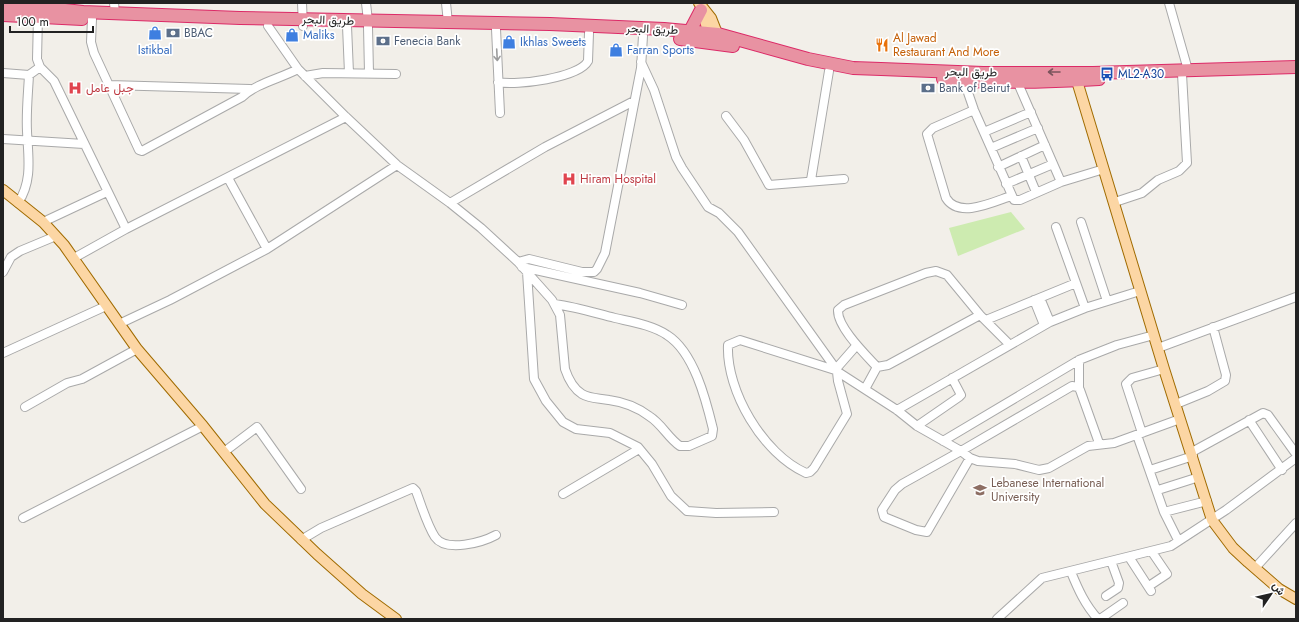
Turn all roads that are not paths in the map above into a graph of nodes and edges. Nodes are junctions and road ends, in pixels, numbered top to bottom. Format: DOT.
graph roads {
  1 [pos="302,3"];
  2 [pos="366,3"];
  3 [pos="446,3"];
  4 [pos="1169,3"];
  5 [pos="3,6"];
  6 [pos="700,6"];
  7 [pos="115,8"];
  8 [pos="3,15"];
  9 [pos="38,17"];
  10 [pos="92,19"];
  11 [pos="304,22"];
  12 [pos="448,22"];
  13 [pos="368,24"];
  14 [pos="268,26"];
  15 [pos="347,26"];
  16 [pos="496,29"];
  17 [pos="690,31"];
  18 [pos="589,33"];
  19 [pos="642,36"];
  20 [pos="714,38"];
  21 [pos="641,62"];
  22 [pos="40,66"];
  23 [pos="1296,66"];
  24 [pos="298,69"];
  25 [pos="829,71"];
  26 [pos="1185,72"];
  27 [pos="1296,72"];
  28 [pos="3,73"];
  29 [pos="349,73"];
  30 [pos="369,73"];
  31 [pos="396,74"];
  32 [pos="29,75"];
  33 [pos="305,76"];
  34 [pos="1076,77"];
  35 [pos="964,81"];
  36 [pos="1017,81"];
  37 [pos="498,82"];
  38 [pos="109,85"];
  39 [pos="250,89"];
  40 [pos="634,101"];
  41 [pos="974,110"];
  42 [pos="1030,112"];
  43 [pos="500,113"];
  44 [pos="726,116"];
  45 [pos="346,117"];
  46 [pos="1038,128"];
  47 [pos="984,132"];
  48 [pos="3,139"];
  49 [pos="29,142"];
  50 [pos="84,144"];
  51 [pos="1045,145"];
  52 [pos="991,148"];
  53 [pos="1021,156"];
  54 [pos="1053,164"];
  55 [pos="397,165"];
  56 [pos="998,167"];
  57 [pos="1104,169"];
  58 [pos="1028,175"];
  59 [pos="228,178"];
  60 [pos="844,179"];
  61 [pos="811,180"];
  62 [pos="1061,182"];
  63 [pos="1006,184"];
  64 [pos="3,190"];
  65 [pos="107,192"];
  66 [pos="1036,192"];
  67 [pos="1011,196"];
  68 [pos="1115,202"];
  69 [pos="18,203"];
  70 [pos="450,203"];
  71 [pos="42,222"];
  72 [pos="1081,222"];
  73 [pos="1056,227"];
  74 [pos="126,229"];
  75 [pos="56,236"];
  76 [pos="267,249"];
  77 [pos="74,258"];
  78 [pos="522,267"];
  79 [pos="3,272"];
  80 [pos="1076,283"];
  81 [pos="1140,291"];
  82 [pos="1296,297"];
  83 [pos="1037,299"];
  84 [pos="1107,302"];
  85 [pos="555,304"];
  86 [pos="682,305"];
  87 [pos="106,306"];
  88 [pos="1085,308"];
  89 [pos="983,317"];
  90 [pos="119,324"];
  91 [pos="1047,324"];
  92 [pos="1213,327"];
  93 [pos="1154,334"];
  94 [pos="1010,344"];
  95 [pos="856,346"];
  96 [pos="1158,348"];
  97 [pos="137,350"];
  98 [pos="3,353"];
  99 [pos="1079,360"];
  100 [pos="878,367"];
  101 [pos="1164,369"];
  102 [pos="836,370"];
  103 [pos="952,378"];
  104 [pos="1079,388"];
  105 [pos="865,389"];
  106 [pos="1176,404"];
  107 [pos="25,407"];
  108 [pos="897,410"];
  109 [pos="1180,419"];
  110 [pos="1249,420"];
  111 [pos="203,426"];
  112 [pos="917,426"];
  113 [pos="1139,434"];
  114 [pos="943,441"];
  115 [pos="1099,443"];
  116 [pos="640,449"];
  117 [pos="961,451"];
  118 [pos="224,452"];
  119 [pos="1192,454"];
  120 [pos="1296,454"];
  121 [pos="970,458"];
  122 [pos="1296,458"];
  123 [pos="1150,470"];
  124 [pos="1282,470"];
  125 [pos="1199,477"];
  126 [pos="301,489"];
  127 [pos="1158,490"];
  128 [pos="563,494"];
  129 [pos="1207,501"];
  130 [pos="774,512"];
  131 [pos="1164,512"];
  132 [pos="23,518"];
  133 [pos="1212,520"];
  134 [pos="1296,522"];
  135 [pos="496,535"];
  136 [pos="301,540"];
  137 [pos="1178,540"];
  138 [pos="1152,552"];
  139 [pos="1129,557"];
  140 [pos="1111,561"];
  141 [pos="1255,568"];
  142 [pos="1071,572"];
  143 [pos="1106,596"];
  144 [pos="1296,599"];
  145 [pos="1123,603"];
  146 [pos="396,619"];
  147 [pos="997,619"];
  148 [pos="1099,619"];
  1 -- 11 [label="street"];
  2 -- 13 [label="street"];
  3 -- 12 [label="street"];
  4 -- 26 [label="street"];
  5 -- 7 [label="highway, طريق البحر"];
  6 -- 17 [label="highway"];
  6 -- 20 [label="main road"];
  7 -- 11 [label="highway, طريق البحر"];
  8 -- 9 [label="highway, طريق البحر"];
  9 -- 10 [label="highway, طريق البحر"];
  9 -- 22 [label="street"];
  10 -- 14 [label="highway, طريق البحر"];
  10 -- 38 [label="street"];
  11 -- 13 [label="highway, طريق البحر"];
  11 -- 14 [label="highway, طريق البحر"];
  11 -- 15 [label="highway, طريق البحر"];
  12 -- 13 [label="highway, طريق البحر"];
  12 -- 17 [label="highway, طريق البحر"];
  13 -- 15 [label="highway, طريق البحر"];
  13 -- 16 [label="highway, طريق البحر"];
  13 -- 30 [label="street"];
  14 -- 24 [label="street"];
  15 -- 29 [label="street"];
  16 -- 18 [label="highway, طريق البحر"];
  16 -- 37 [label="street, one-way"];
  17 -- 20 [label="highway, طريق البحر"];
  18 -- 19 [label="highway, طريق البحر"];
  18 -- 37 [label="street"];
  19 -- 20 [label="highway, طريق البحر"];
  19 -- 21 [label="street"];
  20 -- 25 [label="highway, طريق البحر"];
  34 -- 20 [label="highway, طريق البحر, one-way"];
  21 -- 40 [label="street"];
  21 -- 102 [label="street"];
  22 -- 32 [label="street"];
  22 -- 50 [label="street"];
  23 -- 26 [label="highway, طريق البحر"];
  24 -- 33 [label="street"];
  24 -- 39 [label="street"];
  25 -- 35 [label="highway, طريق البحر"];
  25 -- 61 [label="street"];
  26 -- 27 [label="highway, طريق البحر"];
  26 -- 34 [label="highway, طريق البحر"];
  26 -- 68 [label="street"];
  28 -- 32 [label="street"];
  29 -- 30 [label="street"];
  29 -- 33 [label="street"];
  30 -- 31 [label="street"];
  32 -- 49 [label="street"];
  33 -- 45 [label="street"];
  34 -- 36 [label="highway, طريق البحر"];
  34 -- 57 [label="main road"];
  35 -- 36 [label="highway, طريق البحر"];
  35 -- 41 [label="street"];
  36 -- 42 [label="street"];
  37 -- 43 [label="street"];
  38 -- 39 [label="street"];
  38 -- 39 [label="street"];
  40 -- 70 [label="street"];
  40 -- 78 [label="street"];
  41 -- 47 [label="street"];
  41 -- 67 [label="street"];
  42 -- 46 [label="street"];
  42 -- 47 [label="street"];
  44 -- 61 [label="street"];
  45 -- 55 [label="street"];
  45 -- 59 [label="street"];
  46 -- 51 [label="street"];
  46 -- 52 [label="street"];
  47 -- 52 [label="street"];
  48 -- 49 [label="street"];
  49 -- 50 [label="street"];
  49 -- 69 [label="street"];
  50 -- 65 [label="street"];
  51 -- 53 [label="street"];
  51 -- 54 [label="street"];
  52 -- 56 [label="street"];
  53 -- 56 [label="street"];
  53 -- 58 [label="street"];
  54 -- 58 [label="street"];
  54 -- 62 [label="street"];
  55 -- 70 [label="street"];
  55 -- 76 [label="street"];
  56 -- 63 [label="street"];
  57 -- 62 [label="street"];
  57 -- 68 [label="main road"];
  58 -- 63 [label="street"];
  58 -- 66 [label="street"];
  59 -- 74 [label="street"];
  59 -- 76 [label="street"];
  60 -- 61 [label="street"];
  62 -- 66 [label="street"];
  63 -- 67 [label="street"];
  64 -- 69 [label="main road"];
  65 -- 71 [label="street"];
  65 -- 74 [label="street"];
  66 -- 67 [label="street"];
  68 -- 81 [label="main road"];
  69 -- 71 [label="main road"];
  70 -- 78 [label="street"];
  71 -- 75 [label="main road"];
  72 -- 84 [label="street"];
  73 -- 80 [label="street"];
  74 -- 77 [label="street"];
  75 -- 77 [label="main road"];
  75 -- 79 [label="street"];
  76 -- 90 [label="street"];
  77 -- 87 [label="main road"];
  78 -- 85 [label="street"];
  78 -- 86 [label="street"];
  78 -- 116 [label="street"];
  80 -- 83 [label="street"];
  80 -- 88 [label="street"];
  81 -- 84 [label="street"];
  81 -- 93 [label="main road"];
  82 -- 92 [label="street"];
  83 -- 89 [label="street"];
  83 -- 91 [label="street"];
  84 -- 88 [label="street"];
  85 -- 85 [label="street"];
  87 -- 90 [label="main road"];
  87 -- 98 [label="street"];
  88 -- 91 [label="street"];
  89 -- 94 [label="street"];
  89 -- 95 [label="street"];
  89 -- 100 [label="street"];
  90 -- 97 [label="main road"];
  91 -- 94 [label="street"];
  92 -- 96 [label="street"];
  92 -- 106 [label="street"];
  93 -- 96 [label="main road"];
  93 -- 99 [label="street"];
  94 -- 103 [label="street"];
  95 -- 100 [label="street"];
  95 -- 102 [label="street"];
  96 -- 101 [label="main road"];
  97 -- 107 [label="street"];
  97 -- 111 [label="main road"];
  99 -- 104 [label="street"];
  99 -- 114 [label="street"];
  100 -- 105 [label="street"];
  101 -- 106 [label="main road"];
  101 -- 113 [label="street"];
  102 -- 102 [label="street"];
  102 -- 105 [label="street"];
  103 -- 108 [label="street"];
  103 -- 112 [label="street"];
  104 -- 115 [label="street"];
  104 -- 117 [label="street"];
  105 -- 108 [label="street"];
  106 -- 109 [label="main road"];
  108 -- 112 [label="street"];
  109 -- 113 [label="street"];
  109 -- 119 [label="main road"];
  110 -- 119 [label="street"];
  110 -- 120 [label="street"];
  110 -- 124 [label="street"];
  111 -- 118 [label="main road"];
  111 -- 132 [label="street"];
  112 -- 114 [label="street"];
  113 -- 115 [label="street"];
  113 -- 123 [label="street"];
  114 -- 117 [label="street"];
  115 -- 121 [label="street"];
  116 -- 128 [label="street"];
  116 -- 130 [label="street"];
  117 -- 121 [label="street"];
  117 -- 121 [label="street"];
  118 -- 126 [label="street"];
  118 -- 136 [label="main road"];
  119 -- 123 [label="street"];
  119 -- 125 [label="main road"];
  122 -- 124 [label="street"];
  123 -- 127 [label="street"];
  124 -- 133 [label="street"];
  125 -- 127 [label="street"];
  125 -- 129 [label="main road"];
  127 -- 131 [label="street"];
  129 -- 131 [label="street"];
  129 -- 133 [label="main road"];
  131 -- 137 [label="street"];
  133 -- 137 [label="street"];
  133 -- 141 [label="main road"];
  134 -- 141 [label="street"];
  135 -- 136 [label="street"];
  136 -- 146 [label="main road"];
  137 -- 138 [label="street"];
  138 -- 139 [label="street"];
  138 -- 139 [label="street"];
  139 -- 140 [label="street"];
  140 -- 142 [label="street"];
  140 -- 143 [label="street"];
  141 -- 144 [label="main road"];
  142 -- 147 [label="street"];
  142 -- 148 [label="street"];
  145 -- 148 [label="street"];
}
